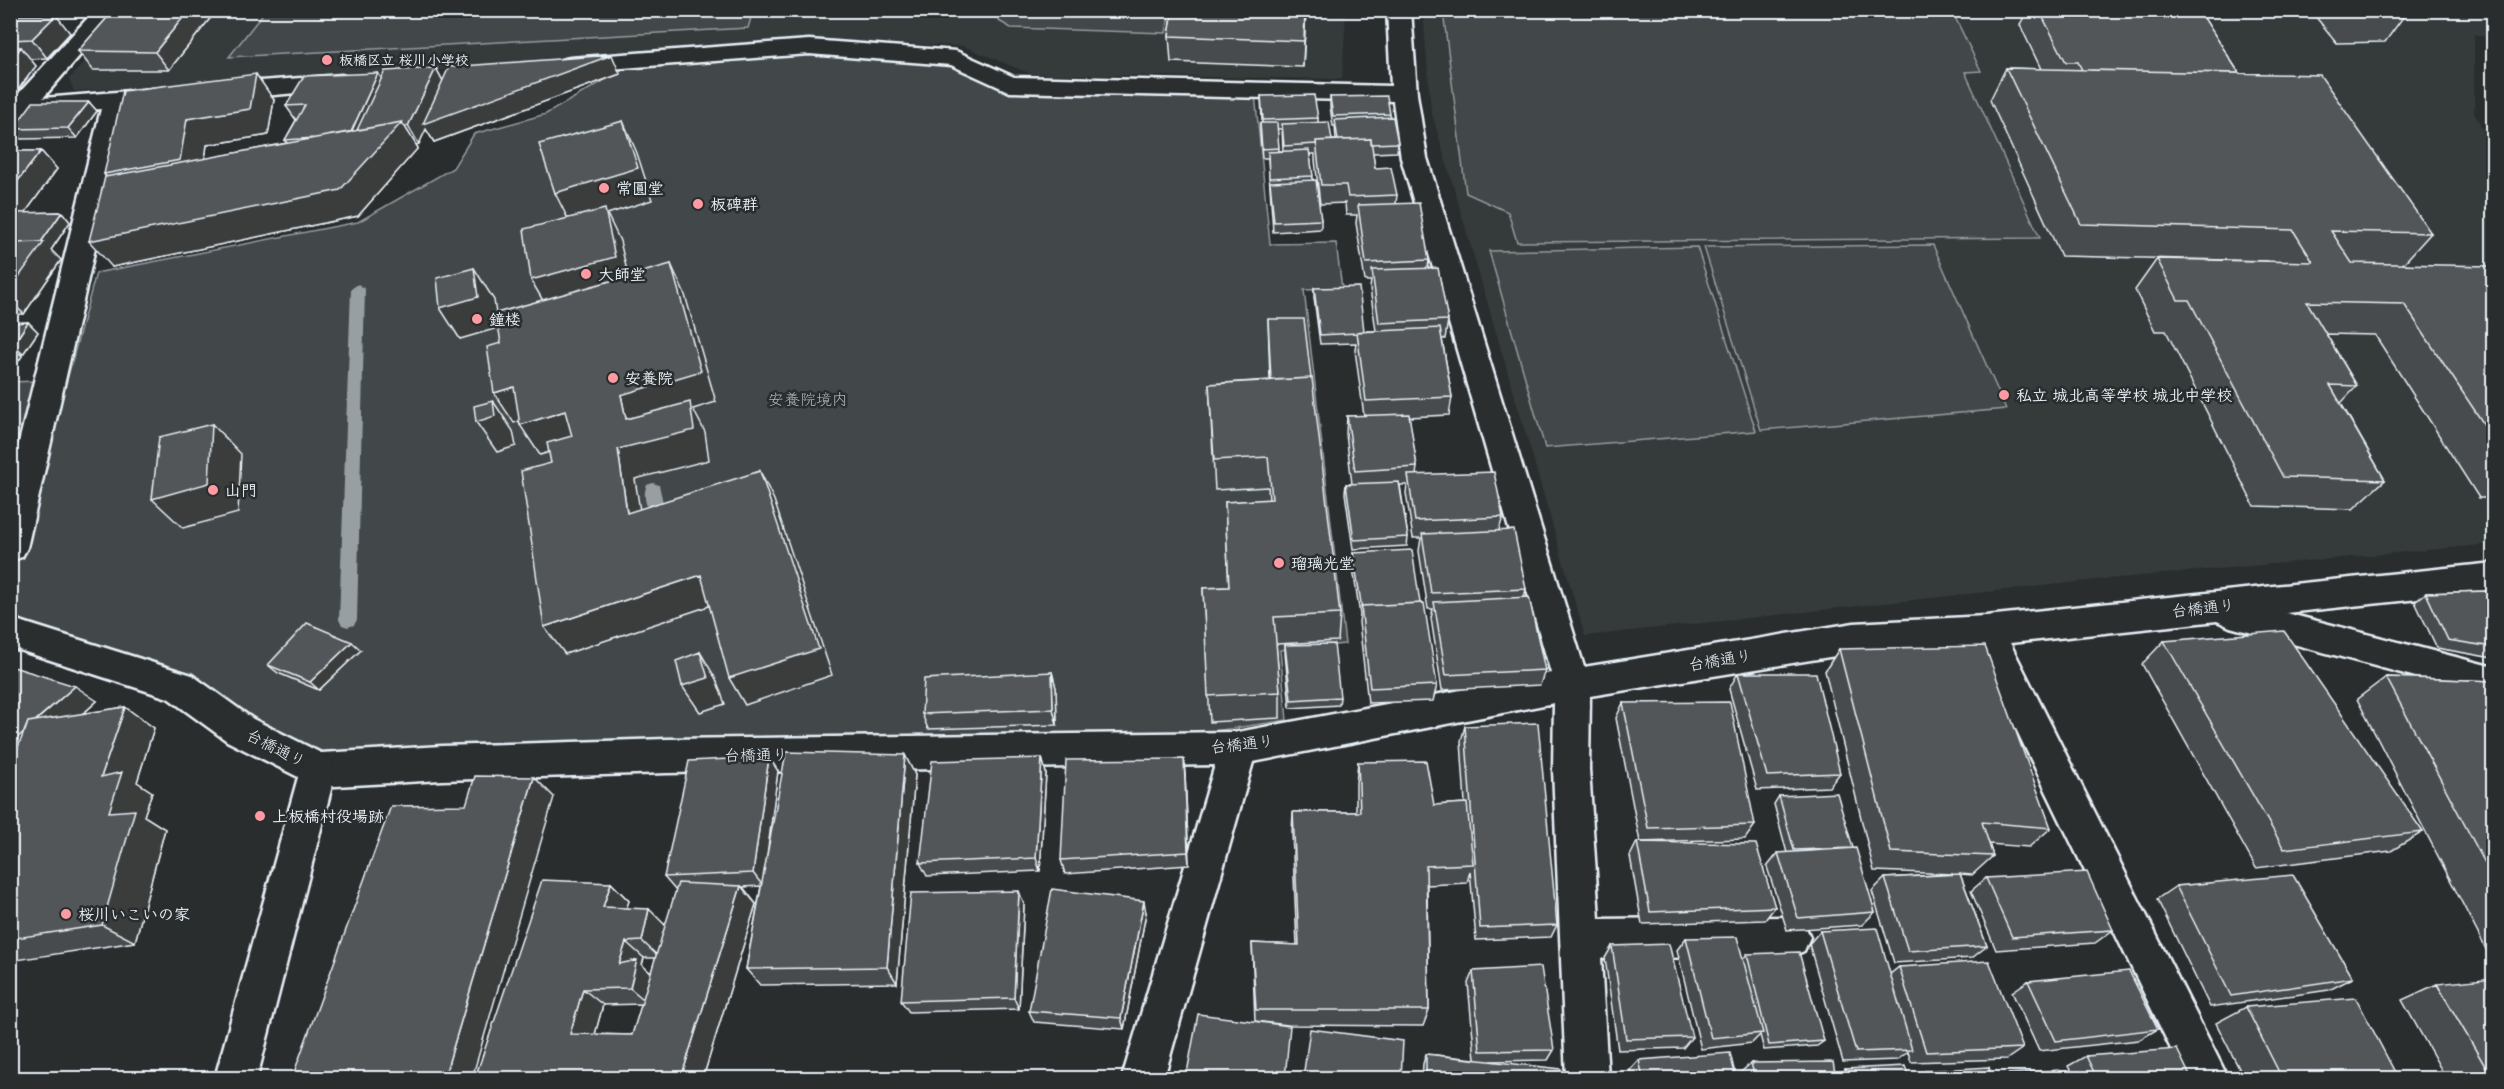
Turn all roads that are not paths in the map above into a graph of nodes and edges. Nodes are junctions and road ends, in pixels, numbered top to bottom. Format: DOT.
graph roads {
  1 [pos="108,10"];
  2 [pos="1399,10"];
  3 [pos="546,67"];
  4 [pos="367,81"];
  5 [pos="1404,94"];
  6 [pos="116,100"];
  7 [pos="16,114"];
  8 [pos="10,548"];
  9 [pos="2493,577"];
  10 [pos="2211,608"];
  11 [pos="1986,631"];
  12 [pos="10,632"];
  13 [pos="2493,682"];
  14 [pos="1572,684"];
  15 [pos="1238,748"];
  16 [pos="318,770"];
  17 [pos="1790,937"];
  18 [pos="1580,939"];
  19 [pos="236,1078"];
  20 [pos="1143,1078"];
  21 [pos="1587,1078"];
  22 [pos="2207,1078"];
  1 -- 7 [label="street"];
  2 -- 5 [label="street"];
  3 -- 5 [label="street"];
  4 -- 6 [label="street"];
  5 -- 14 [label="street"];
  6 -- 7 [label="street"];
  6 -- 8 [label="street"];
  9 -- 10 [label="street, 台橋通り"];
  10 -- 11 [label="street, 台橋通り"];
  10 -- 13 [label="street"];
  11 -- 14 [label="street, 台橋通り"];
  11 -- 22 [label="street"];
  12 -- 16 [label="street, 台橋通り"];
  14 -- 15 [label="street, 台橋通り"];
  14 -- 18 [label="street"];
  15 -- 16 [label="street, 台橋通り"];
  15 -- 20 [label="street"];
  16 -- 19 [label="street"];
  17 -- 18 [label="street"];
  18 -- 21 [label="street"];
}
